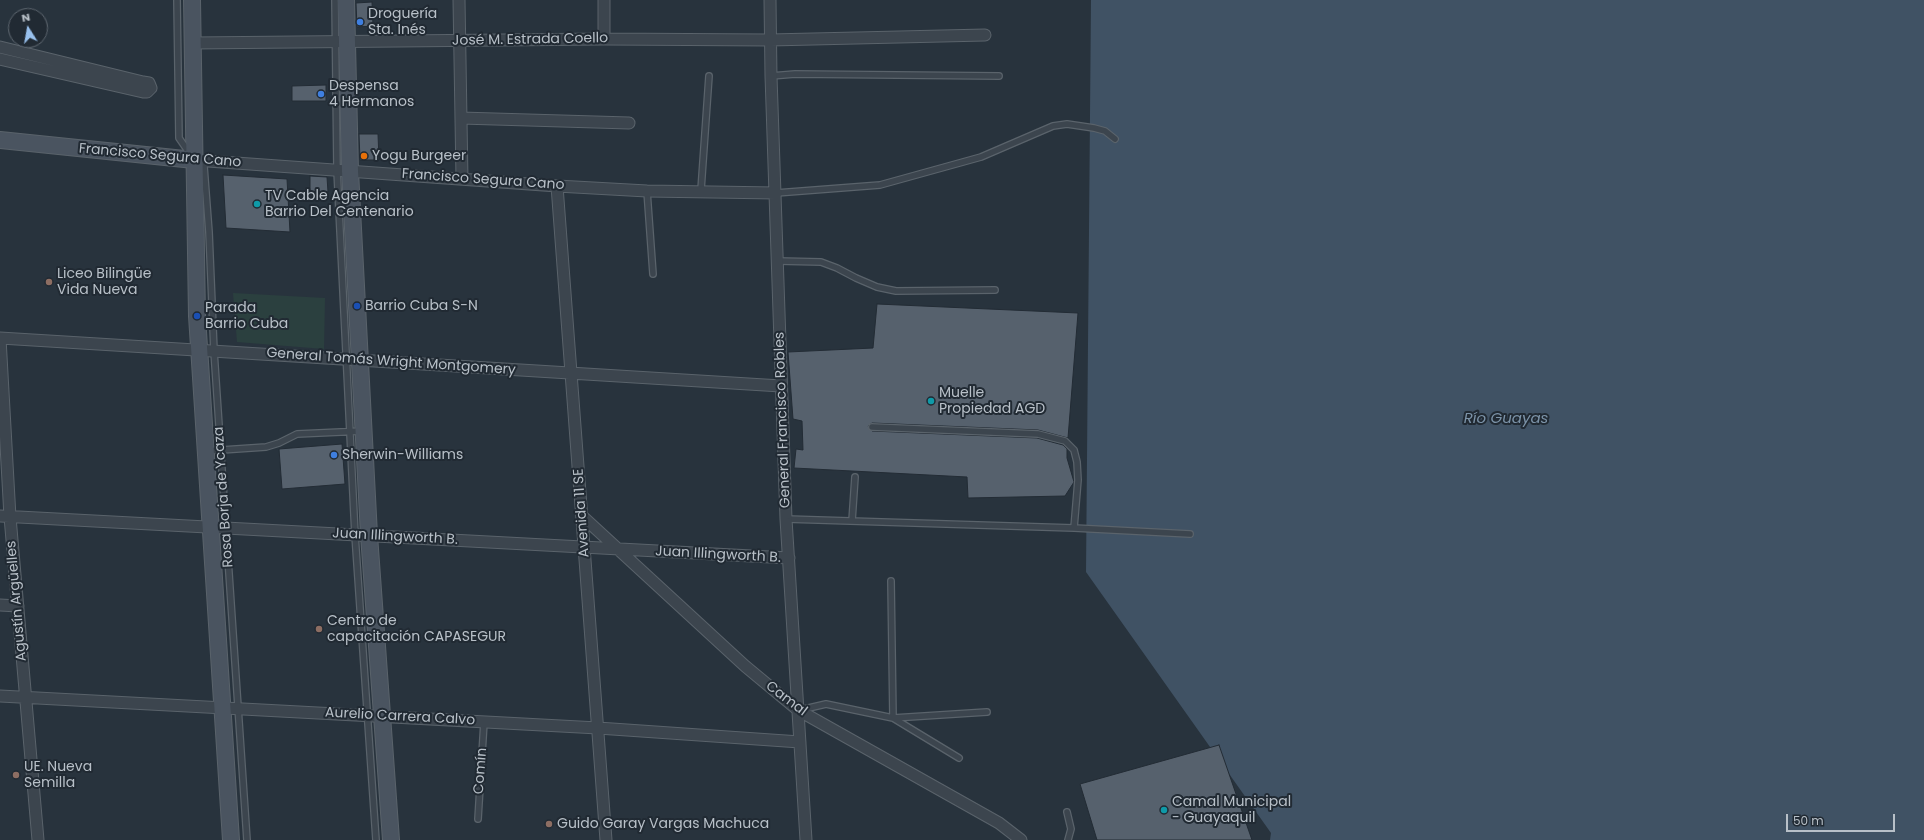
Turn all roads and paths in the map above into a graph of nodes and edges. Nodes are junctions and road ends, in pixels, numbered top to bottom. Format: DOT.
graph roads {
  1 [pos="177,0"];
  2 [pos="192,0"];
  3 [pos="335,0"];
  4 [pos="346,0"];
  5 [pos="459,0"];
  6 [pos="604,0"];
  7 [pos="770,0"];
  8 [pos="985,35"];
  9 [pos="604,39"];
  10 [pos="770,40"];
  11 [pos="460,41"];
  12 [pos="342,42"];
  13 [pos="193,43"];
  14 [pos="0,47"];
  15 [pos="0,59"];
  16 [pos="709,76"];
  17 [pos="771,76"];
  18 [pos="999,76"];
  19 [pos="461,118"];
  20 [pos="629,123"];
  21 [pos="1115,139"];
  22 [pos="0,140"];
  23 [pos="194,160"];
  24 [pos="343,170"];
  25 [pos="462,179"];
  26 [pos="558,186"];
  27 [pos="647,190"];
  28 [pos="701,190"];
  29 [pos="776,193"];
  30 [pos="778,261"];
  31 [pos="653,274"];
  32 [pos="995,290"];
  33 [pos="0,338"];
  34 [pos="207,350"];
  35 [pos="353,359"];
  36 [pos="572,373"];
  37 [pos="781,386"];
  38 [pos="872,427"];
  39 [pos="356,430"];
  40 [pos="214,450"];
  41 [pos="855,477"];
  42 [pos="582,516"];
  43 [pos="5,517"];
  44 [pos="786,519"];
  45 [pos="852,521"];
  46 [pos="1074,528"];
  47 [pos="219,529"];
  48 [pos="1190,534"];
  49 [pos="362,535"];
  50 [pos="584,546"];
  51 [pos="619,550"];
  52 [pos="789,558"];
  53 [pos="891,581"];
  54 [pos="0,605"];
  55 [pos="18,606"];
  56 [pos="0,696"];
  57 [pos="26,698"];
  58 [pos="230,708"];
  59 [pos="798,710"];
  60 [pos="987,712"];
  61 [pos="374,716"];
  62 [pos="893,718"];
  63 [pos="484,722"];
  64 [pos="598,728"];
  65 [pos="800,742"];
  66 [pos="959,758"];
  67 [pos="1067,812"];
  68 [pos="478,819"];
  69 [pos="38,840"];
  70 [pos="231,840"];
  71 [pos="247,840"];
  72 [pos="376,840"];
  73 [pos="391,840"];
  74 [pos="606,840"];
  75 [pos="806,840"];
  76 [pos="1021,840"];
  77 [pos="1068,840"];
  1 -- 23 [label="lane"];
  2 -- 13 [label="main road, Rosa Borja de Ycaza"];
  3 -- 12 [label="lane"];
  4 -- 12 [label="main road"];
  5 -- 11 [label="street"];
  6 -- 9 [label="street"];
  7 -- 10 [label="street, General Francisco Robles"];
  8 -- 10 [label="street, José M. Estrada Coello"];
  9 -- 10 [label="street, José M. Estrada Coello"];
  9 -- 11 [label="street, José M. Estrada Coello"];
  10 -- 17 [label="street, General Francisco Robles"];
  11 -- 12 [label="street, José M. Estrada Coello"];
  11 -- 19 [label="street"];
  12 -- 13 [label="street, José M. Estrada Coello"];
  12 -- 24 [label="main road"];
  13 -- 23 [label="main road, Rosa Borja de Ycaza"];
  14 -- 15 [label="street"];
  16 -- 28 [label="lane"];
  17 -- 18 [label="lane"];
  17 -- 29 [label="street, General Francisco Robles"];
  19 -- 20 [label="street"];
  19 -- 25 [label="street"];
  21 -- 29 [label="lane"];
  22 -- 23 [label="main road, Francisco Segura Cano"];
  23 -- 24 [label="street, Francisco Segura Cano"];
  23 -- 34 [label="main road, Rosa Borja de Ycaza"];
  24 -- 25 [label="street, Francisco Segura Cano"];
  24 -- 35 [label="main road"];
  25 -- 26 [label="street, Francisco Segura Cano"];
  26 -- 27 [label="street, Francisco Segura Cano"];
  26 -- 36 [label="street, Avenida 11 SE"];
  27 -- 28 [label="street, Francisco Segura Cano"];
  27 -- 31 [label="lane"];
  28 -- 29 [label="street, Francisco Segura Cano"];
  29 -- 30 [label="street, General Francisco Robles"];
  30 -- 32 [label="lane"];
  30 -- 37 [label="street, General Francisco Robles"];
  33 -- 34 [label="street, General Tomás Wright Montgomery"];
  33 -- 43 [label="street, Agustín Argüelles"];
  34 -- 35 [label="street, General Tomás Wright Montgomery"];
  34 -- 40 [label="main road, Rosa Borja de Ycaza"];
  35 -- 36 [label="street, General Tomás Wright Montgomery"];
  35 -- 39 [label="main road"];
  36 -- 37 [label="street, General Tomás Wright Montgomery"];
  36 -- 42 [label="street, Avenida 11 SE"];
  37 -- 44 [label="street, General Francisco Robles"];
  38 -- 46 [label="lane"];
  39 -- 40 [label="lane"];
  39 -- 49 [label="main road"];
  40 -- 47 [label="main road, Rosa Borja de Ycaza"];
  41 -- 45 [label="lane"];
  42 -- 50 [label="street, Avenida 11 SE"];
  42 -- 51 [label="street, Camal"];
  43 -- 47 [label="street, Juan Illingworth B."];
  43 -- 55 [label="street, Agustín Argüelles"];
  44 -- 45 [label="lane"];
  44 -- 52 [label="street, General Francisco Robles"];
  45 -- 46 [label="lane"];
  46 -- 48 [label="lane"];
  47 -- 49 [label="street, Juan Illingworth B."];
  47 -- 58 [label="main road, Rosa Borja de Ycaza"];
  49 -- 50 [label="street, Juan Illingworth B."];
  49 -- 61 [label="main road"];
  50 -- 51 [label="street, Juan Illingworth B."];
  50 -- 64 [label="street, Avenida 11 SE"];
  51 -- 52 [label="street, Juan Illingworth B."];
  51 -- 59 [label="street, Camal"];
  52 -- 59 [label="street, General Francisco Robles"];
  53 -- 62 [label="lane"];
  54 -- 55 [label="street"];
  55 -- 57 [label="street, Agustín Argüelles"];
  56 -- 57 [label="street, Aurelio Carrera Calvo"];
  57 -- 58 [label="street, Aurelio Carrera Calvo"];
  57 -- 69 [label="street, Agustín Argüelles"];
  58 -- 61 [label="street, Aurelio Carrera Calvo"];
  58 -- 70 [label="main road, Rosa Borja de Ycaza"];
  58 -- 71 [label="lane, Rosa Borja de Ycaza"];
  59 -- 62 [label="lane"];
  59 -- 65 [label="street, General Francisco Robles"];
  59 -- 76 [label="street, Camal"];
  60 -- 62 [label="lane"];
  61 -- 63 [label="street, Aurelio Carrera Calvo"];
  61 -- 72 [label="lane"];
  61 -- 73 [label="main road"];
  62 -- 66 [label="lane"];
  63 -- 64 [label="street, Aurelio Carrera Calvo"];
  63 -- 68 [label="lane, Comín"];
  64 -- 65 [label="street, Aurelio Carrera Calvo"];
  64 -- 74 [label="street, Avenida 11 SE"];
  65 -- 75 [label="street, General Francisco Robles"];
  67 -- 77 [label="lane"];
}
